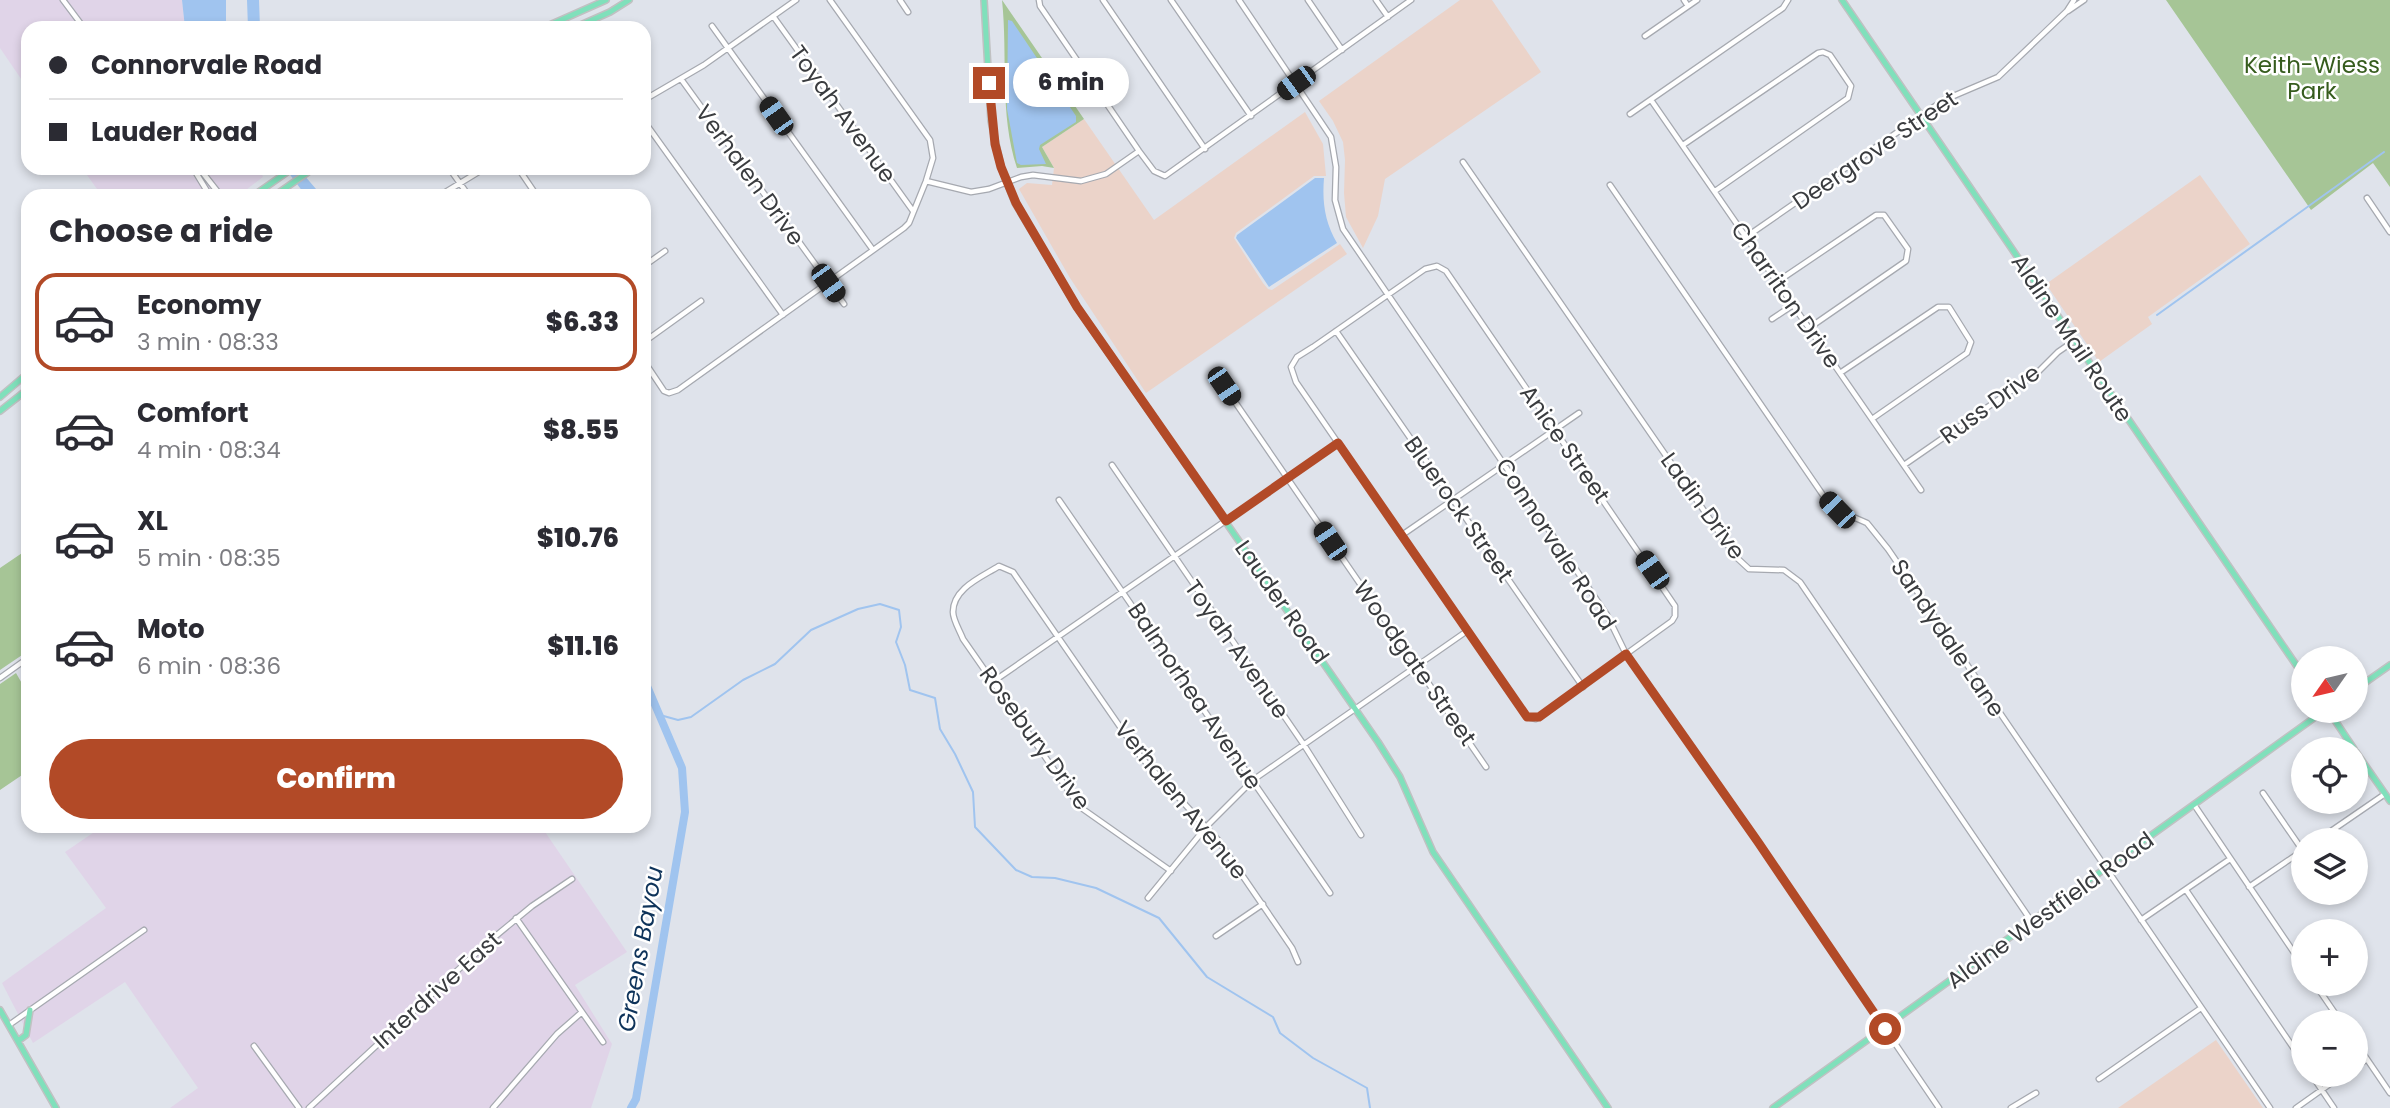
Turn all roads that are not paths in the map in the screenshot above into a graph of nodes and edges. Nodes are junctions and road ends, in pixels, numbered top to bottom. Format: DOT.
graph roads {
  1 [pos="63,0"];
  2 [pos="606,0"];
  3 [pos="629,0"];
  4 [pos="796,0"];
  5 [pos="830,0"];
  6 [pos="901,0"];
  7 [pos="984,0"];
  8 [pos="1039,0"];
  9 [pos="1103,0"];
  10 [pos="1171,0"];
  11 [pos="1239,0"];
  12 [pos="1308,0"];
  13 [pos="1376,0"];
  14 [pos="1411,0"];
  15 [pos="1684,0"];
  16 [pos="1697,0"];
  17 [pos="1788,0"];
  18 [pos="1842,0"];
  19 [pos="2074,0"];
  20 [pos="2084,0"];
  21 [pos="1688,6"];
  22 [pos="2067,11"];
  23 [pos="908,12"];
  24 [pos="772,16"];
  25 [pos="1388,17"];
  26 [pos="79,21"];
  27 [pos="559,21"];
  28 [pos="590,21"];
  29 [pos="712,26"];
  30 [pos="1645,36"];
  31 [pos="728,48"];
  32 [pos="1342,50"];
  33 [pos="681,79"];
  34 [pos="1296,83"];
  35 [pos="651,96"];
  36 [pos="1651,100"];
  37 [pos="1630,114"];
  38 [pos="1251,116"];
  39 [pos="1921,116"];
  40 [pos="651,131"];
  41 [pos="1683,145"];
  42 [pos="1205,149"];
  43 [pos="1139,151"];
  44 [pos="1463,162"];
  45 [pos="204,175"];
  46 [pos="283,175"];
  47 [pos="304,175"];
  48 [pos="454,175"];
  49 [pos="473,175"];
  50 [pos="926,181"];
  51 [pos="1006,182"];
  52 [pos="460,183"];
  53 [pos="1610,186"];
  54 [pos="216,189"];
  55 [pos="263,189"];
  56 [pos="283,189"];
  57 [pos="450,189"];
  58 [pos="464,189"];
  59 [pos="1714,191"];
  60 [pos="2367,198"];
  61 [pos="913,212"];
  62 [pos="2390,232"];
  63 [pos="1746,237"];
  64 [pos="873,250"];
  65 [pos="665,251"];
  66 [pos="651,261"];
  67 [pos="1777,282"];
  68 [pos="828,283"];
  69 [pos="1387,296"];
  70 [pos="701,301"];
  71 [pos="844,304"];
  72 [pos="1793,305"];
  73 [pos="783,314"];
  74 [pos="1772,319"];
  75 [pos="1809,328"];
  76 [pos="1336,331"];
  77 [pos="651,337"];
  78 [pos="2074,341"];
  79 [pos="651,372"];
  80 [pos="1840,373"];
  81 [pos="21,379"];
  82 [pos="1224,386"];
  83 [pos="21,394"];
  84 [pos="0,397"];
  85 [pos="0,411"];
  86 [pos="1579,413"];
  87 [pos="1872,419"];
  88 [pos="1555,430"];
  89 [pos="1338,443"];
  90 [pos="1112,465"];
  91 [pos="1504,465"];
  92 [pos="1904,465"];
  93 [pos="1287,478"];
  94 [pos="1921,490"];
  95 [pos="1059,500"];
  96 [pos="1453,500"];
  97 [pos="1226,521"];
  98 [pos="1402,535"];
  99 [pos="1174,557"];
  100 [pos="1124,592"];
  101 [pos="953,612"];
  102 [pos="1467,631"];
  103 [pos="1059,636"];
  104 [pos="1626,654"];
  105 [pos="2291,658"];
  106 [pos="21,663"];
  107 [pos="2390,665"];
  108 [pos="1416,666"];
  109 [pos="0,678"];
  110 [pos="994,681"];
  111 [pos="2368,681"];
  112 [pos="1583,687"];
  113 [pos="1356,709"];
  114 [pos="2309,723"];
  115 [pos="1304,745"];
  116 [pos="1486,767"];
  117 [pos="2368,769"];
  118 [pos="1253,780"];
  119 [pos="2263,793"];
  120 [pos="2385,794"];
  121 [pos="2390,801"];
  122 [pos="2195,806"];
  123 [pos="1207,826"];
  124 [pos="2335,828"];
  125 [pos="2291,833"];
  126 [pos="1361,835"];
  127 [pos="2291,858"];
  128 [pos="2230,859"];
  129 [pos="2106,869"];
  130 [pos="1171,871"];
  131 [pos="572,879"];
  132 [pos="2249,887"];
  133 [pos="2186,890"];
  134 [pos="1330,892"];
  135 [pos="1148,898"];
  136 [pos="1263,904"];
  137 [pos="516,918"];
  138 [pos="2141,920"];
  139 [pos="2032,923"];
  140 [pos="144,930"];
  141 [pos="1216,936"];
  142 [pos="2291,948"];
  143 [pos="1298,962"];
  144 [pos="2202,1008"];
  145 [pos="0,1010"];
  146 [pos="30,1010"];
  147 [pos="582,1012"];
  148 [pos="9,1025"];
  149 [pos="1885,1029"];
  150 [pos="18,1041"];
  151 [pos="603,1042"];
  152 [pos="2291,1044"];
  153 [pos="254,1046"];
  154 [pos="2368,1060"];
  155 [pos="2099,1079"];
  156 [pos="2320,1087"];
  157 [pos="2326,1087"];
  158 [pos="2322,1090"];
  159 [pos="2036,1093"];
  160 [pos="2390,1093"];
  161 [pos="56,1108"];
  162 [pos="299,1108"];
  163 [pos="309,1108"];
  164 [pos="492,1108"];
  165 [pos="1608,1108"];
  166 [pos="1773,1108"];
  167 [pos="1939,1108"];
  168 [pos="2011,1108"];
  169 [pos="2270,1108"];
  170 [pos="2296,1108"];
  171 [pos="2334,1108"];
  1 -- 26 [label="street"];
  2 -- 27 [label="main road"];
  3 -- 28 [label="main road"];
  4 -- 24 [label="street"];
  5 -- 50 [label="street"];
  6 -- 23 [label="street"];
  7 -- 51 [label="main road, Lauder Road"];
  8 -- 43 [label="street"];
  9 -- 42 [label="street"];
  10 -- 38 [label="street"];
  11 -- 34 [label="street, Connorvale Road"];
  12 -- 32 [label="street"];
  13 -- 25 [label="street"];
  14 -- 25 [label="street"];
  15 -- 21 [label="street"];
  16 -- 21 [label="street"];
  17 -- 36 [label="street"];
  18 -- 39 [label="main road, Aldine Mail Route"];
  19 -- 22 [label="street, Deergrove Street"];
  20 -- 22 [label="street, Deergrove Street"];
  21 -- 30 [label="street"];
  22 -- 39 [label="street, Deergrove Street"];
  24 -- 31 [label="street"];
  24 -- 61 [label="street, Toyah Avenue"];
  25 -- 32 [label="street"];
  29 -- 31 [label="street"];
  31 -- 33 [label="street"];
  31 -- 64 [label="street"];
  32 -- 34 [label="street"];
  33 -- 35 [label="street"];
  33 -- 68 [label="street, Verhalen Drive"];
  34 -- 38 [label="street"];
  34 -- 69 [label="street, Connorvale Road"];
  36 -- 37 [label="street"];
  36 -- 41 [label="street, Charriton Drive"];
  38 -- 42 [label="street"];
  39 -- 63 [label="street, Deergrove Street"];
  39 -- 78 [label="main road, Aldine Mail Route"];
  40 -- 73 [label="street"];
  41 -- 59 [label="street, Charriton Drive"];
  41 -- 59 [label="street"];
  42 -- 43 [label="street"];
  43 -- 51 [label="street"];
  44 -- 139 [label="street, Ladin Drive"];
  45 -- 54 [label="street"];
  46 -- 55 [label="main road"];
  47 -- 56 [label="main road"];
  48 -- 52 [label="street"];
  49 -- 52 [label="street"];
  50 -- 51 [label="street"];
  50 -- 61 [label="street"];
  51 -- 97 [label="main road, Lauder Road"];
  52 -- 57 [label="street"];
  52 -- 58 [label="street"];
  53 -- 129 [label="street, Sandydale Lane"];
  59 -- 63 [label="street, Charriton Drive"];
  60 -- 62 [label="street"];
  61 -- 64 [label="street"];
  63 -- 67 [label="street, Charriton Drive"];
  64 -- 68 [label="street"];
  65 -- 66 [label="street"];
  67 -- 72 [label="street, Charriton Drive"];
  67 -- 75 [label="street"];
  68 -- 71 [label="street, Verhalen Drive"];
  68 -- 73 [label="street"];
  69 -- 76 [label="street"];
  69 -- 88 [label="street, Anice Street"];
  69 -- 91 [label="street, Connorvale Road"];
  70 -- 77 [label="street"];
  72 -- 74 [label="street"];
  72 -- 75 [label="street, Charriton Drive"];
  73 -- 79 [label="street"];
  75 -- 80 [label="street, Charriton Drive"];
  76 -- 89 [label="street"];
  76 -- 96 [label="street, Bluerock Street"];
  78 -- 92 [label="street, Russ Drive"];
  78 -- 105 [label="main road, Aldine Mail Route"];
  80 -- 87 [label="street, Charriton Drive"];
  80 -- 87 [label="street"];
  81 -- 84 [label="main road"];
  82 -- 93 [label="street, Woodgate Street"];
  83 -- 85 [label="main road"];
  86 -- 88 [label="street"];
  87 -- 92 [label="street, Charriton Drive"];
  88 -- 91 [label="street"];
  88 -- 104 [label="street, Anice Street"];
  89 -- 93 [label="street"];
  89 -- 98 [label="street"];
  90 -- 99 [label="street, Toyah Avenue"];
  91 -- 96 [label="street"];
  91 -- 104 [label="street, Connorvale Road"];
  92 -- 94 [label="street, Charriton Drive"];
  93 -- 97 [label="street"];
  93 -- 108 [label="street, Woodgate Street"];
  95 -- 100 [label="street, Balmorhea Avenue"];
  96 -- 98 [label="street"];
  96 -- 112 [label="street, Bluerock Street"];
  97 -- 99 [label="street"];
  97 -- 113 [label="main road, Lauder Road"];
  98 -- 102 [label="street"];
  99 -- 100 [label="street"];
  99 -- 115 [label="street, Toyah Avenue"];
  100 -- 103 [label="street"];
  100 -- 118 [label="street, Balmorhea Avenue"];
  101 -- 103 [label="street, Verhalen Avenue"];
  101 -- 110 [label="street, Rosebury Drive"];
  102 -- 108 [label="street"];
  102 -- 112 [label="street"];
  103 -- 110 [label="street"];
  103 -- 123 [label="street, Verhalen Avenue"];
  104 -- 112 [label="street"];
  104 -- 149 [label="street, Connorvale Road"];
  106 -- 109 [label="street"];
  107 -- 111 [label="main road"];
  108 -- 113 [label="street"];
  108 -- 116 [label="street, Woodgate Street"];
  110 -- 130 [label="street, Rosebury Drive"];
  113 -- 115 [label="street"];
  113 -- 165 [label="main road, Lauder Road"];
  114 -- 122 [label="main road, Aldine Westfield Road"];
  115 -- 118 [label="street"];
  115 -- 126 [label="street, Toyah Avenue"];
  117 -- 120 [label="main road"];
  118 -- 123 [label="street"];
  118 -- 134 [label="street, Balmorhea Avenue"];
  119 -- 125 [label="street"];
  120 -- 121 [label="main road"];
  120 -- 124 [label="street"];
  122 -- 128 [label="street"];
  122 -- 129 [label="main road, Aldine Westfield Road"];
  123 -- 130 [label="street"];
  123 -- 136 [label="street, Verhalen Avenue"];
  127 -- 132 [label="street"];
  128 -- 132 [label="street"];
  128 -- 133 [label="street"];
  129 -- 138 [label="street, Sandydale Lane"];
  129 -- 139 [label="main road, Aldine Westfield Road"];
  130 -- 135 [label="street"];
  131 -- 137 [label="street, Interdrive East"];
  132 -- 142 [label="street"];
  133 -- 138 [label="street"];
  133 -- 152 [label="street"];
  136 -- 141 [label="street"];
  136 -- 143 [label="street, Verhalen Avenue"];
  137 -- 147 [label="street"];
  137 -- 163 [label="street, Interdrive East"];
  138 -- 144 [label="street, Sandydale Lane"];
  139 -- 149 [label="main road, Aldine Westfield Road"];
  140 -- 146 [label="street"];
  144 -- 155 [label="street"];
  144 -- 169 [label="street, Sandydale Lane"];
  145 -- 148 [label="main road"];
  146 -- 148 [label="street"];
  146 -- 150 [label="main road"];
  147 -- 151 [label="street"];
  147 -- 164 [label="street"];
  148 -- 150 [label="main road"];
  149 -- 166 [label="main road, Aldine Westfield Road"];
  149 -- 167 [label="street, Connorvale Road"];
  150 -- 161 [label="main road"];
  153 -- 162 [label="street"];
  154 -- 160 [label="street"];
  156 -- 158 [label="street"];
  157 -- 158 [label="street"];
  158 -- 170 [label="street"];
  158 -- 171 [label="street"];
  159 -- 168 [label="street"];
}
